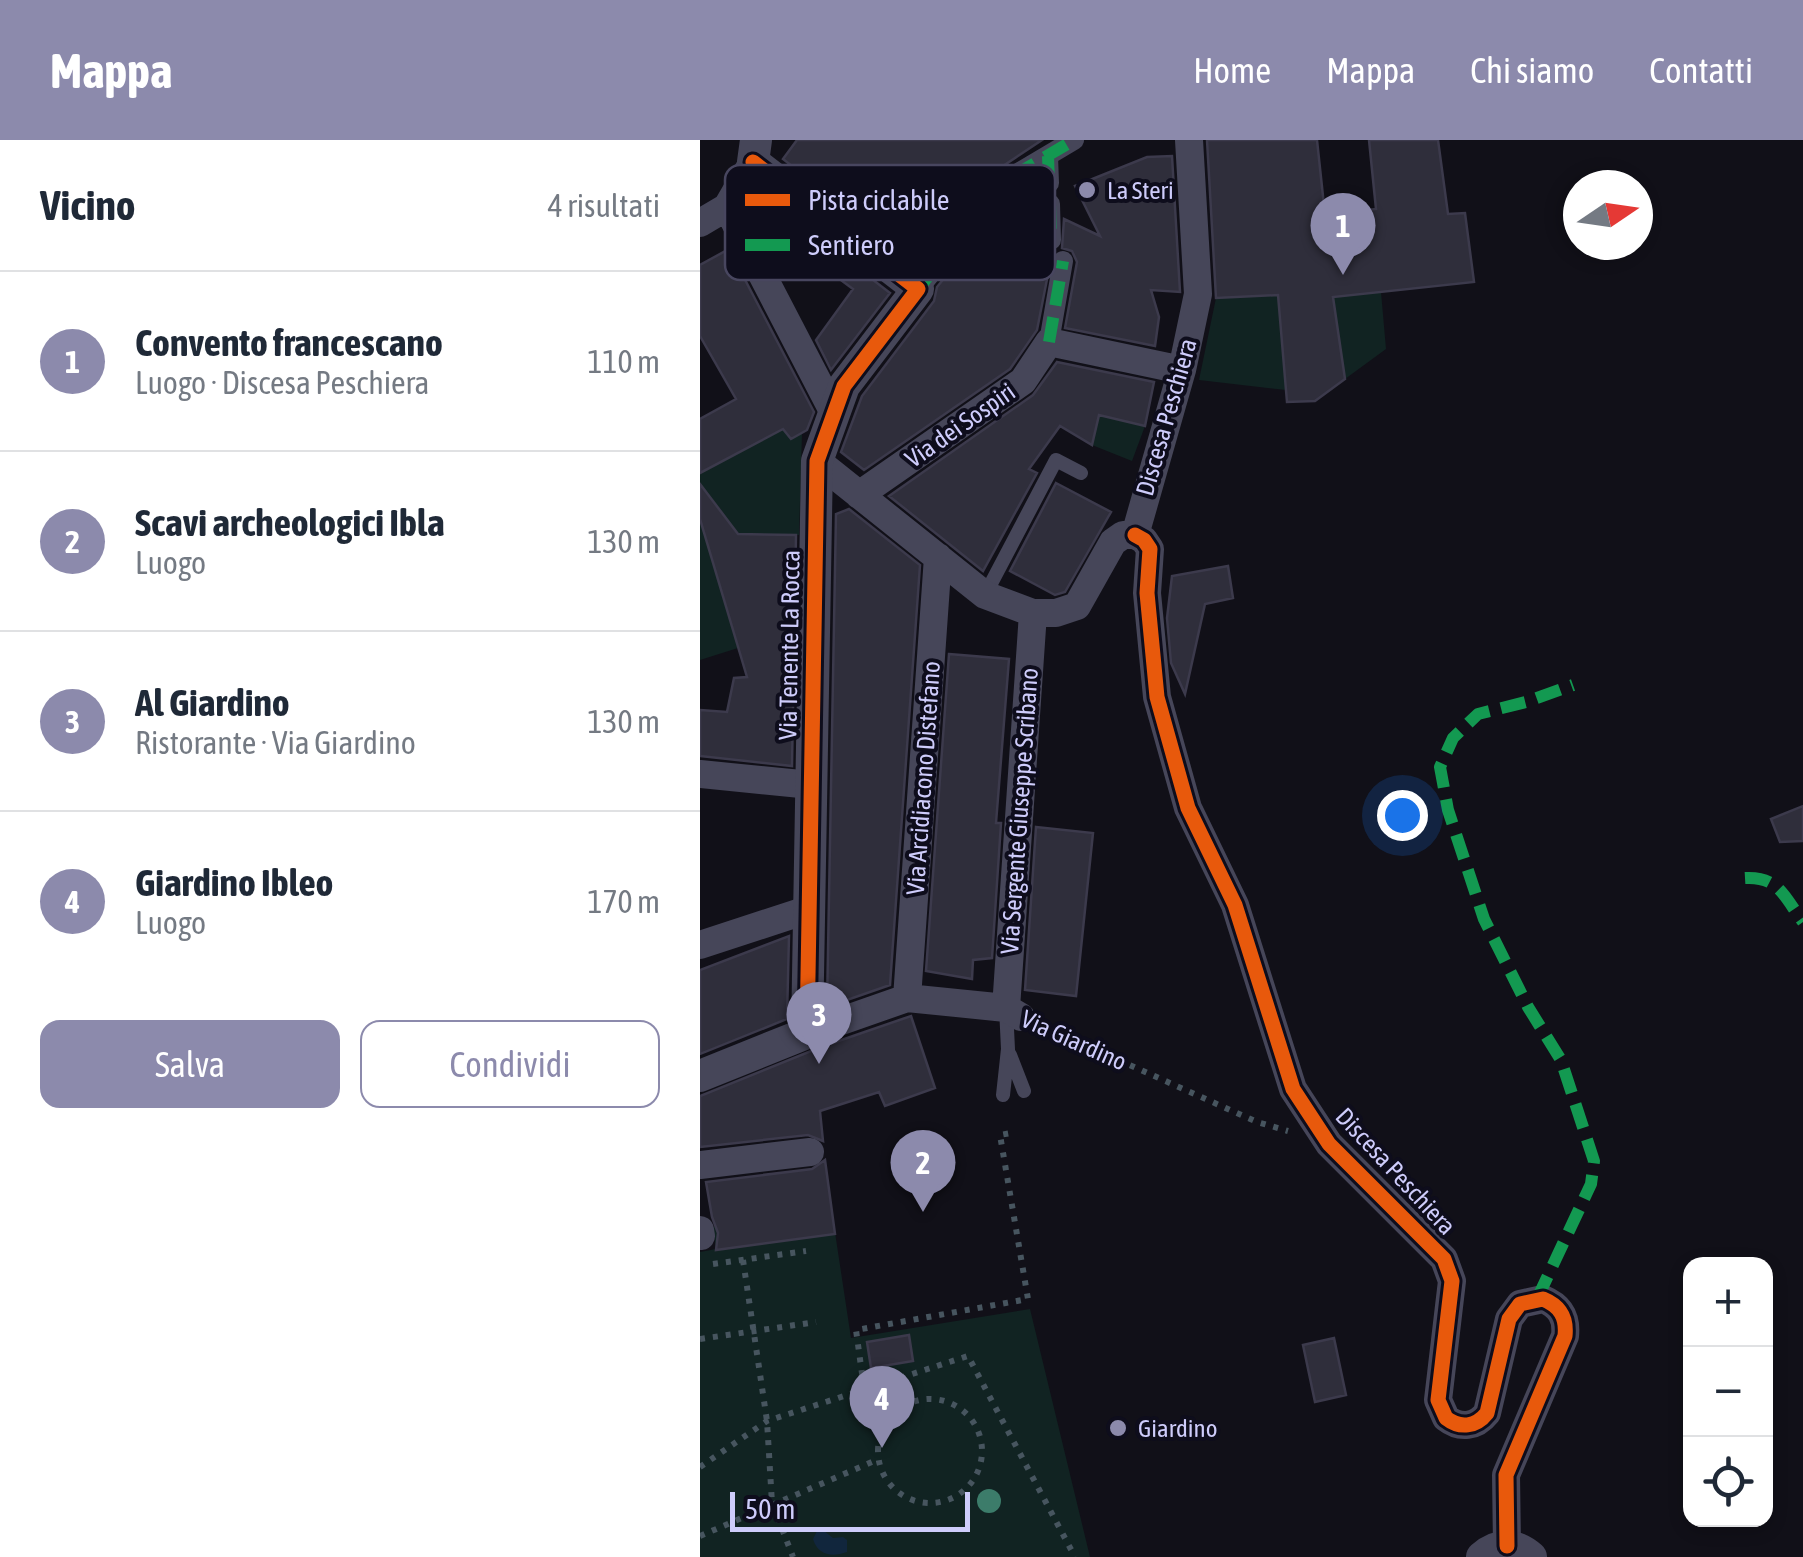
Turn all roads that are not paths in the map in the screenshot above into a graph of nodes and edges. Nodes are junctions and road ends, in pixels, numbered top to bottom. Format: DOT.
graph roads {
  1 [pos="1074,140"];
  2 [pos="1190,148"];
  3 [pos="1048,156"];
  4 [pos="1032,165"];
  5 [pos="1048,165"];
  6 [pos="725,208"];
  7 [pos="700,223"];
  8 [pos="1063,260"];
  9 [pos="765,280"];
  10 [pos="907,280"];
  11 [pos="925,280"];
  12 [pos="918,289"];
  13 [pos="1049,342"];
  14 [pos="1182,370"];
  15 [pos="833,411"];
  16 [pos="816,460"];
  17 [pos="1080,473"];
  18 [pos="860,495"];
  19 [pos="1135,535"];
  20 [pos="938,558"];
  21 [pos="984,594"];
  22 [pos="1033,613"];
  23 [pos="700,774"];
  24 [pos="811,786"];
  25 [pos="810,908"];
  26 [pos="700,945"];
  27 [pos="907,998"];
  28 [pos="1014,1013"];
  29 [pos="807,1033"];
  30 [pos="1008,1049"];
  31 [pos="700,1076"];
  32 [pos="1024,1091"];
  33 [pos="1003,1094"];
  34 [pos="810,1152"];
  35 [pos="701,1165"];
  36 [pos="1507,1553"];
  1 -- 3 [label="street, Via Tenente La Rocca"];
  2 -- 14 [label="street, Discesa Peschiera"];
  3 -- 4 [label="street, Via Tenente La Rocca"];
  3 -- 5 [label="street"];
  6 -- 7 [label="street"];
  8 -- 13 [label="street, Via dei Sospiri"];
  9 -- 15 [label="street"];
  10 -- 12 [label="street"];
  11 -- 12 [label="street, Via Tenente La Rocca"];
  12 -- 15 [label="street, Via Tenente La Rocca"];
  13 -- 14 [label="street"];
  13 -- 18 [label="street, Via dei Sospiri"];
  14 -- 19 [label="street, Discesa Peschiera"];
  15 -- 16 [label="street, Via Tenente La Rocca"];
  16 -- 18 [label="street"];
  16 -- 24 [label="street, Via Tenente La Rocca"];
  17 -- 21 [label="lane"];
  18 -- 20 [label="street"];
  19 -- 22 [label="street"];
  19 -- 36 [label="street, Discesa Peschiera"];
  20 -- 21 [label="street"];
  20 -- 27 [label="street, Via Arcidiacono Distefano"];
  21 -- 22 [label="street"];
  22 -- 28 [label="street, Via Sergente Giuseppe Scribano"];
  23 -- 24 [label="street"];
  24 -- 25 [label="street, Via Tenente La Rocca"];
  25 -- 26 [label="street"];
  25 -- 29 [label="street, Via Tenente La Rocca"];
  27 -- 28 [label="street, Via Giardino"];
  27 -- 29 [label="street, Via Giardino"];
  28 -- 30 [label="lane"];
  29 -- 31 [label="street, Via Giardino"];
  30 -- 32 [label="lane"];
  30 -- 33 [label="lane"];
  34 -- 35 [label="street"];
}
